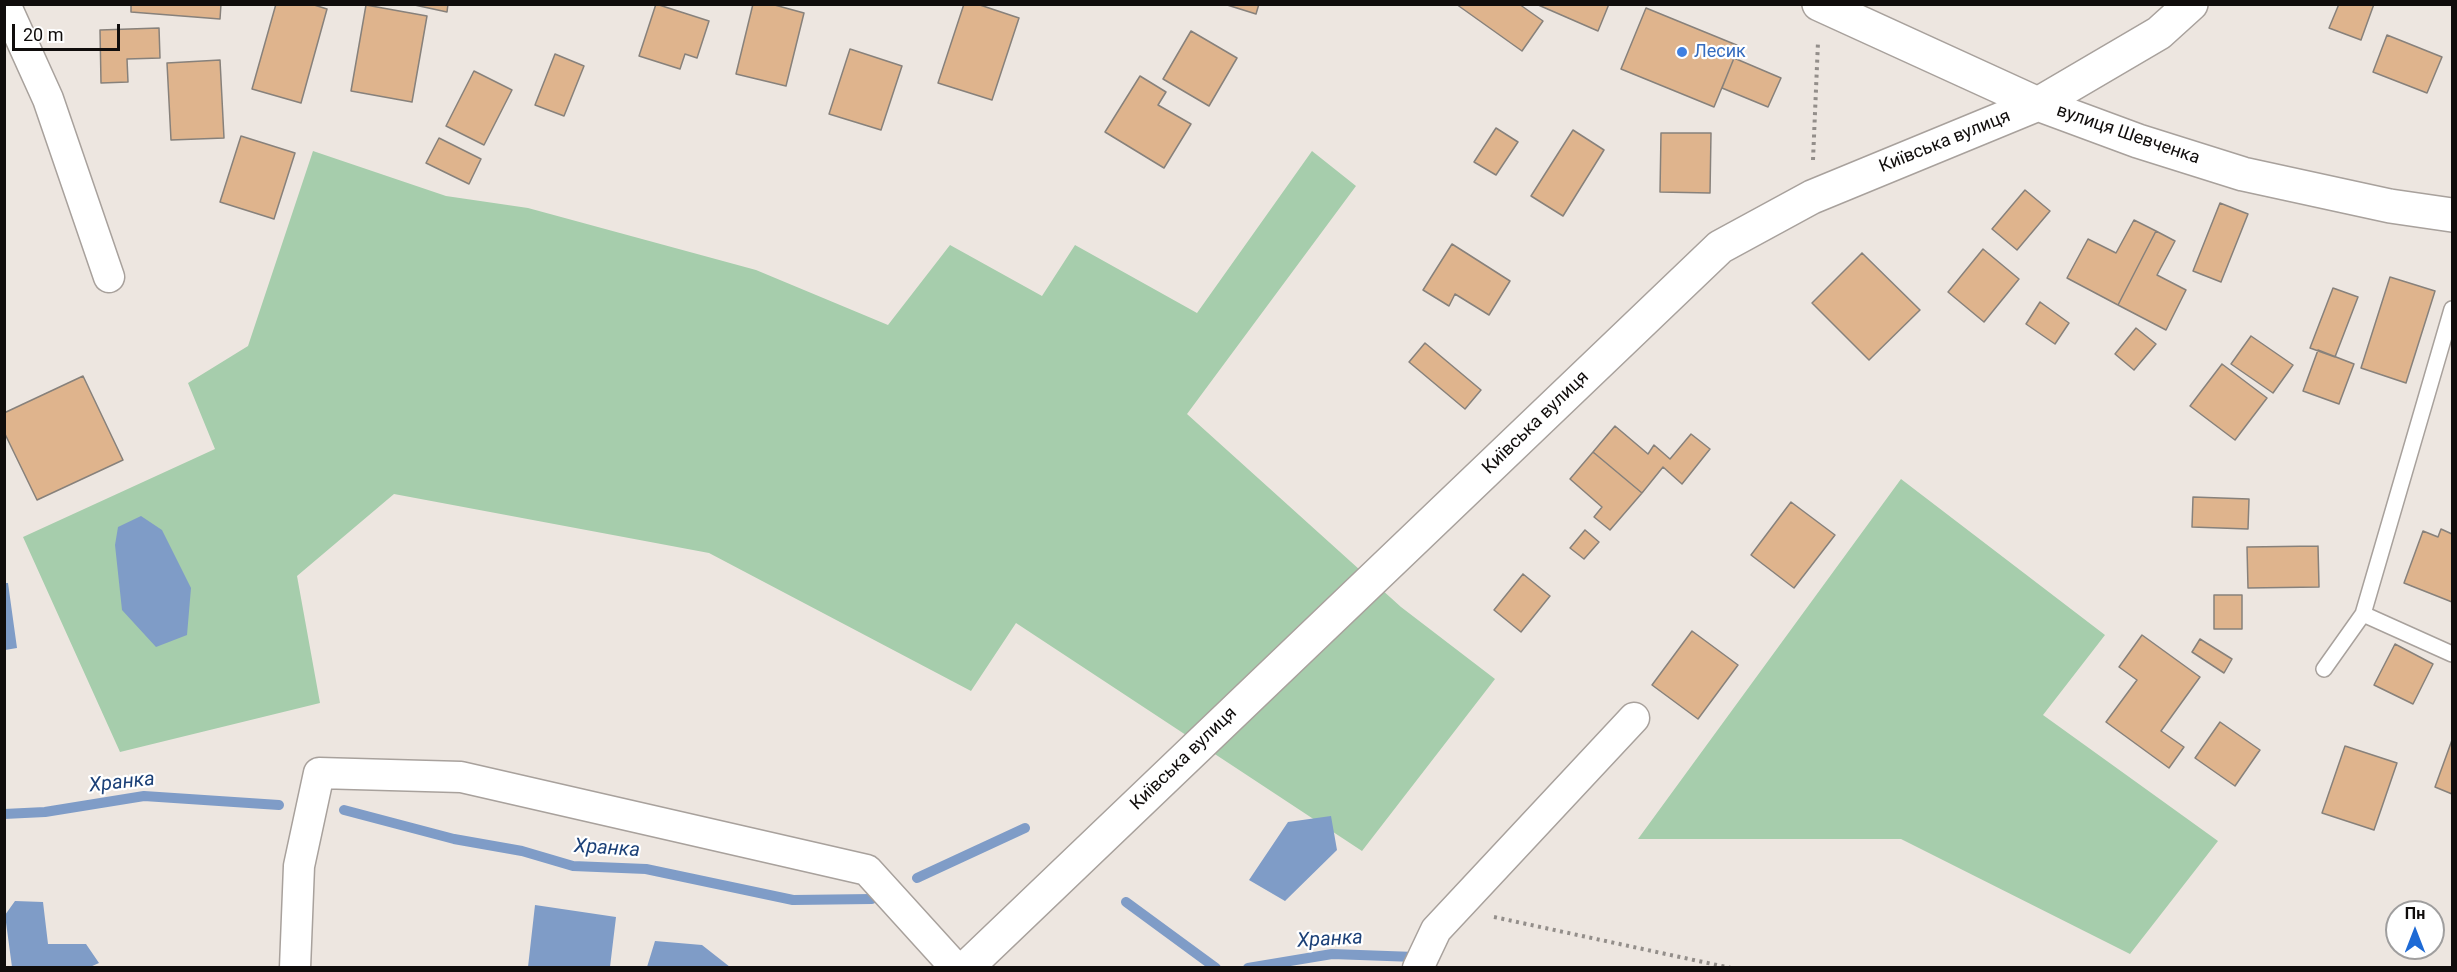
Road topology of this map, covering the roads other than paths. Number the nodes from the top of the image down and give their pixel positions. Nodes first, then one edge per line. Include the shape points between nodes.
1 (6, 4) edge
2 (1819, 4) edge
3 (2191, 4) edge
4 (2038, 104) junction
5 (2452, 215) edge
6 (109, 277) dead end
7 (2452, 309) edge
8 (2363, 614) junction
9 (2452, 654) edge
10 (2324, 669) dead end
11 (1634, 718) dead end
12 (295, 968) edge
13 (956, 968) edge
14 (966, 968) edge
15 (1418, 968) edge

1 - 6 street via 48,99
2 - 4 street, вулиця Шевченка
3 - 4 street, Київська вулиця via 2159,33
4 - 5 street, вулиця Шевченка via 2243,174 2390,206
4 - 14 street, Київська вулиця via 1812,197 1719,247
7 - 8 lane
8 - 9 lane
8 - 10 lane
11 - 15 street via 1436,930
12 - 13 street via 298,866 319,773 461,777 867,870

